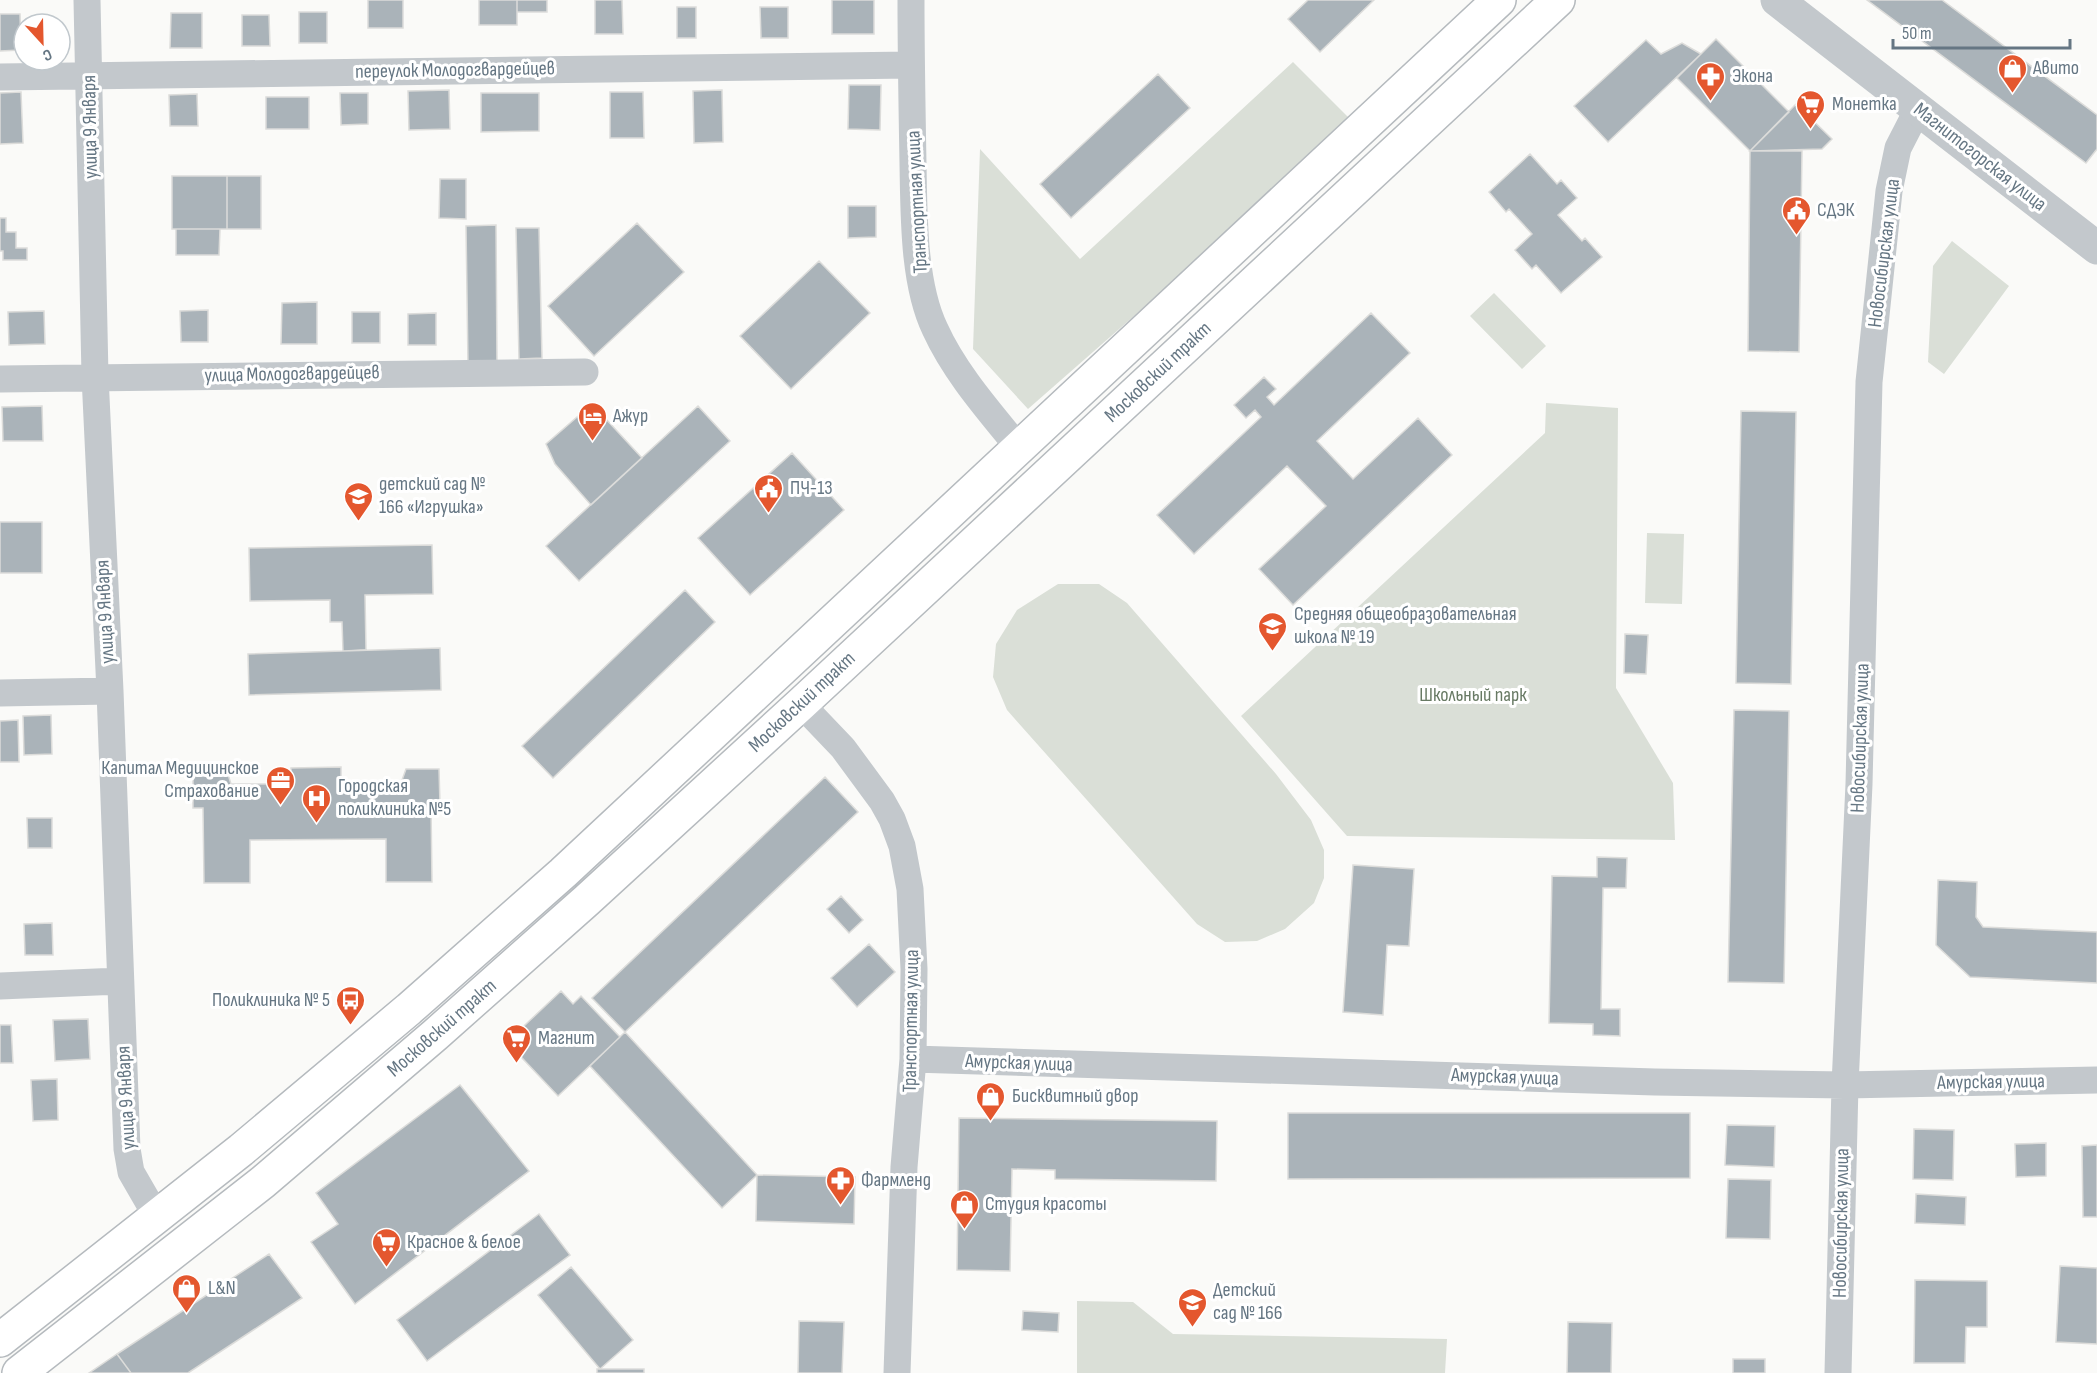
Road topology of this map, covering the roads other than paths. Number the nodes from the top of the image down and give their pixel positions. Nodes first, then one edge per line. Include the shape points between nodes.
1 (87, 0) edge
2 (911, 0) edge
3 (1498, 0) edge
4 (1558, 0) edge
5 (1777, 0) edge
6 (910, 65) junction
7 (88, 75) junction
8 (0, 77) edge
9 (1918, 109) junction
10 (2097, 248) edge
11 (585, 372) dead end
12 (95, 376) junction
13 (0, 379) edge
14 (1019, 448) junction
15 (110, 691) junction
16 (0, 693) edge
17 (801, 704) junction
18 (120, 981) junction
19 (0, 986) edge
20 (913, 1059) junction
21 (2097, 1080) edge
22 (1845, 1085) junction
23 (157, 1217) junction
24 (0, 1340) edge
25 (19, 1373) edge
26 (897, 1373) edge
27 (1838, 1373) edge

1 - 7 street, улица 9 Января
2 - 6 street, Транспортная улица
3 - 14 main road, Московский тракт
4 - 17 main road, Московский тракт
5 - 9 street, Магнитогорская улица
6 - 7 street, переулок Молодогвардейцев
6 - 14 street, Транспортная улица via 914,226 922,287 934,328 952,361
7 - 8 street, переулок Молодогвардейцев
7 - 12 street, улица 9 Января
9 - 10 street, Магнитогорская улица
9 - 22 street, Новосибирская улица via 1898,148 1888,191 1869,382 1859,784
11 - 12 street, улица Молодогвардейцев
12 - 13 street, улица Молодогвардейцев
12 - 15 street, улица 9 Января
14 - 23 main road, Московский тракт via 563,873 410,1009
15 - 16 street
15 - 18 street, улица 9 Января
17 - 20 street, Транспортная улица via 872,785 902,846 913,920
17 - 25 main road, Московский тракт via 518,962 273,1174
18 - 19 street
18 - 23 street, улица 9 Января via 129,1161 135,1180
20 - 22 street, Амурская улица
20 - 26 street, Транспортная улица via 904,1167
21 - 22 street, Амурская улица
22 - 27 street, Новосибирская улица
23 - 24 main road, Московский тракт

